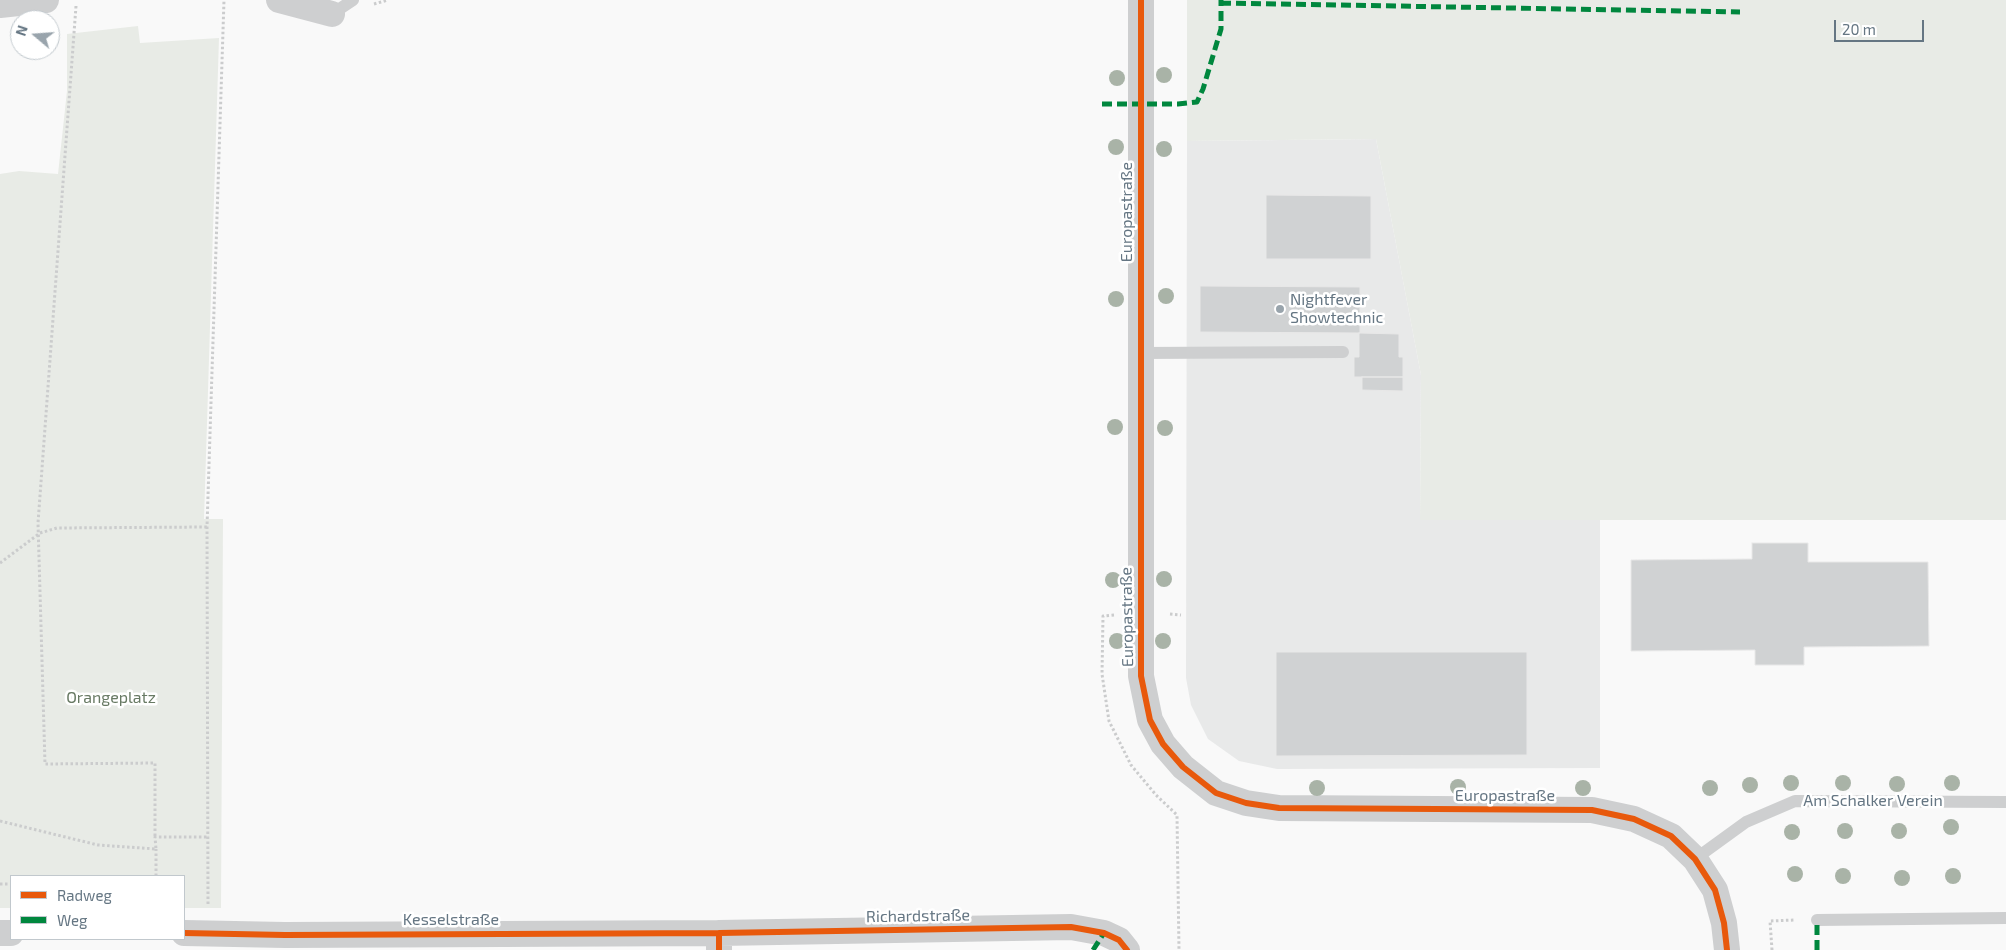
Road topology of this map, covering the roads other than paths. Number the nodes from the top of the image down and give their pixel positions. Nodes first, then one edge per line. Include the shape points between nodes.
1 (41, 0) edge
2 (46, 0) edge
3 (279, 0) edge
4 (1141, 0) edge
5 (0, 5) edge
6 (343, 7) edge
7 (1343, 352) dead end
8 (1140, 353) junction
9 (2006, 802) edge
10 (1695, 858) junction
11 (2006, 918) edge
12 (1817, 920) road end
13 (196, 932) edge
14 (285, 942) edge
15 (719, 942) edge
16 (1127, 950) edge
17 (1727, 950) edge

1 - 2 street
1 - 5 street
3 - 6 street
4 - 8 street, Europastraße
7 - 8 lane
8 - 10 street, Europastraße via 1142,676 1150,720 1163,744 1183,767 1216,793 1246,803 1279,808 1592,810 1634,819 1672,836
9 - 10 lane, Am Schalker Verein via 1795,801 1746,822
10 - 17 street, Europastraße via 1715,890
11 - 12 lane
13 - 14 street, Kesselstraße
14 - 15 street, Kesselstraße
15 - 16 street, Richardstraße via 1071,927 1104,933 1119,940

